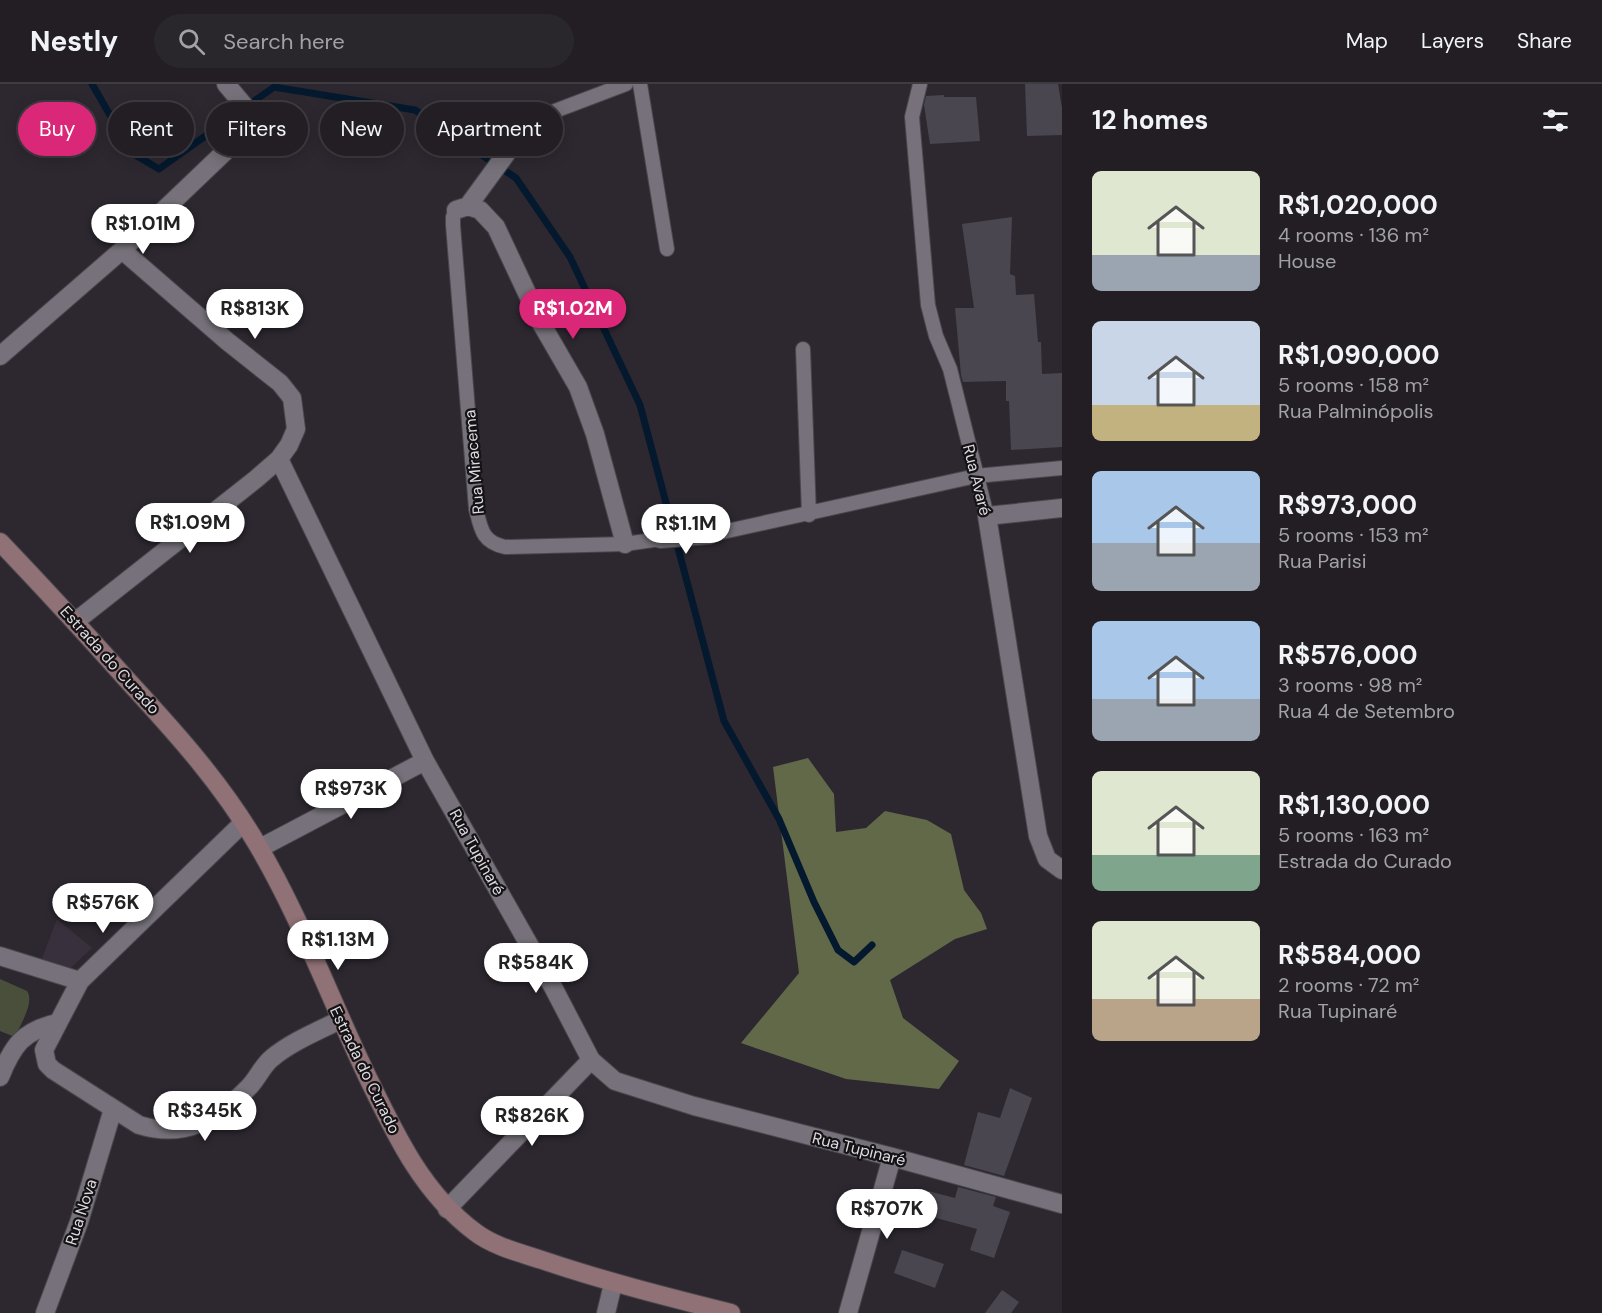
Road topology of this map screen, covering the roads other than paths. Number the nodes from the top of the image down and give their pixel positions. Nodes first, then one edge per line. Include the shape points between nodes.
1 (226, 84) edge
2 (626, 84) edge
3 (640, 84) edge
4 (920, 84) edge
5 (563, 108) edge
6 (504, 156) edge
7 (462, 208) junction
8 (667, 249) dead end
9 (122, 250) junction
10 (803, 349) dead end
11 (0, 356) edge
12 (279, 459) junction
13 (1062, 468) edge
14 (976, 476) junction
15 (1062, 508) edge
16 (809, 515) junction
17 (987, 516) junction
18 (708, 536) joint
19 (660, 539) joint
20 (0, 542) edge
21 (625, 544) junction
22 (76, 621) junction
23 (425, 760) junction
24 (243, 823) junction
25 (260, 848) junction
26 (1062, 870) edge
27 (0, 956) edge
28 (80, 981) junction
29 (340, 1020) junction
30 (57, 1023) junction
31 (591, 1060) junction
32 (0, 1077) edge
33 (114, 1109) junction
34 (892, 1157) junction
35 (1062, 1204) edge
36 (447, 1209) junction
37 (613, 1284) junction
38 (45, 1313) edge
39 (606, 1313) edge
40 (731, 1313) edge
41 (848, 1313) edge

1 - 9 street via 257,121
2 - 5 lane
3 - 8 lane
4 - 14 lane, Rua Avaré via 912,117 928,305 950,369
6 - 7 street
7 - 21 street via 480,210 496,228 541,323 578,387
7 - 21 lane, Rua Miracema via 453,217 453,225 476,509 482,534 487,540 505,546
9 - 11 street
9 - 12 street via 286,390 292,398 296,429
10 - 16 lane
12 - 22 street
12 - 23 street, Rua Tupinaré
13 - 14 lane, Rua Miracema
14 - 16 lane, Rua Miracema
14 - 17 lane, Rua Avaré
15 - 17 street
16 - 18 lane, Rua Miracema
17 - 26 street, Rua Avaré via 1038,836 1047,859
18 - 19 street, Rua Miracema
19 - 21 lane, Rua Miracema
20 - 22 main road, Estrada do Curado
22 - 24 main road, Estrada do Curado via 199,759
23 - 25 street
23 - 31 street, Rua Tupinaré
24 - 25 main road, Estrada do Curado
24 - 28 street
25 - 29 main road, Estrada do Curado
27 - 28 street
28 - 30 street
29 - 33 street via 273,1057 249,1088 194,1127 154,1130
29 - 36 main road, Estrada do Curado via 404,1151
30 - 32 street via 32,1031 16,1044
30 - 33 street via 44,1050 47,1064
31 - 34 street, Rua Tupinaré via 615,1081
31 - 36 street
33 - 38 street, Rua Nova via 79,1222
34 - 35 street, Rua Tupinaré
34 - 41 street
36 - 37 main road, Estrada do Curado via 477,1234
37 - 39 street
37 - 40 main road, Estrada do Curado

